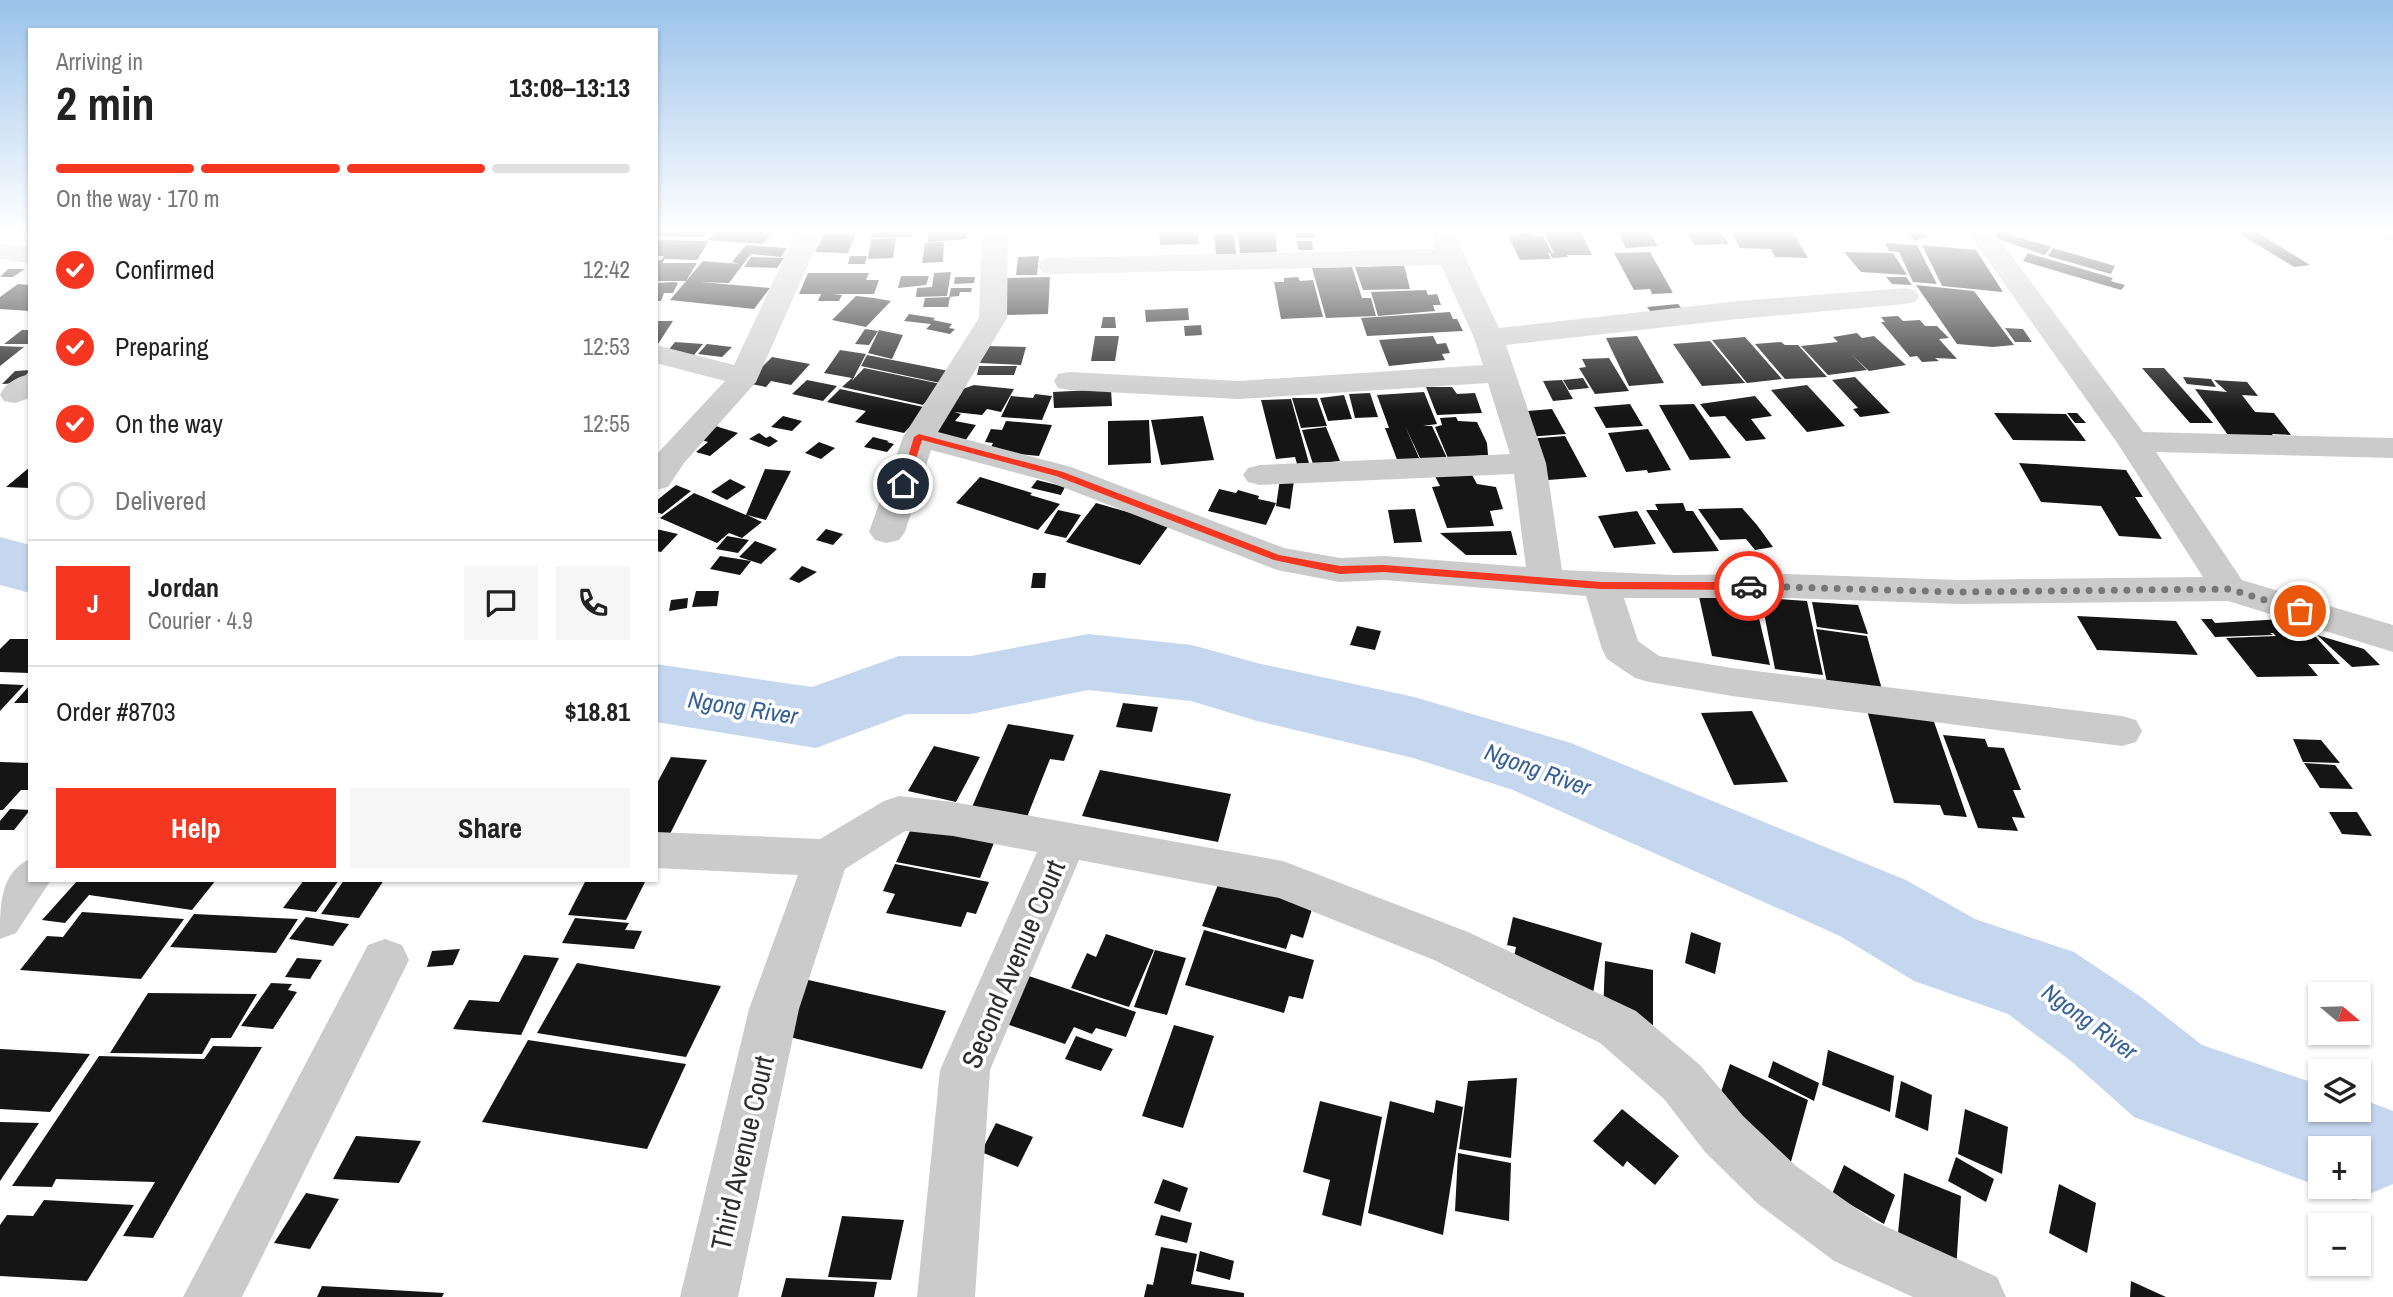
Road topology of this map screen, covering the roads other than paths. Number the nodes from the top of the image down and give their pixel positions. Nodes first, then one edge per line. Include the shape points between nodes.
1 (782, 292) edge
2 (994, 292) edge
3 (1468, 292) edge
4 (2024, 292) edge
5 (1905, 296) dead end
6 (1489, 338) junction
7 (658, 355) edge
8 (1500, 373) junction
9 (1069, 381) dead end
10 (741, 382) junction
11 (919, 437) junction
12 (2133, 442) junction
13 (2393, 448) edge
14 (1529, 463) junction
15 (1260, 475) dead end
16 (658, 477) edge
17 (887, 532) dead end
18 (1546, 581) junction
19 (1601, 585) junction
20 (2229, 589) junction
21 (2393, 639) edge
22 (2122, 731) dead end
23 (1065, 841) junction
24 (658, 850) edge
25 (826, 858) junction
26 (28, 881) edge
27 (0, 919) edge
28 (385, 960) dead end
29 (212, 1297) edge
30 (709, 1297) edge
31 (946, 1297) edge
32 (1976, 1297) edge

1 - 10 street
2 - 11 street via 993,318
3 - 6 street
4 - 12 street
5 - 6 street
6 - 8 street
7 - 10 street via 738,375
8 - 9 street via 1239,390
8 - 14 street
10 - 16 street
11 - 17 street
11 - 18 street via 1059,474 1277,558 1340,570 1384,568
12 - 13 street
12 - 20 street
14 - 15 street
14 - 18 street
18 - 19 street
19 - 20 street via 1958,592
19 - 22 street via 1621,649 1649,668
20 - 21 street
23 - 25 street via 899,813
23 - 31 street, Second Avenue Court via 965,1070
23 - 32 street via 1283,880 1451,946 1618,1027 1682,1082 1724,1134 1777,1185 1854,1241
24 - 25 street
25 - 30 street, Third Avenue Court via 774,1009
26 - 27 street
28 - 29 street

